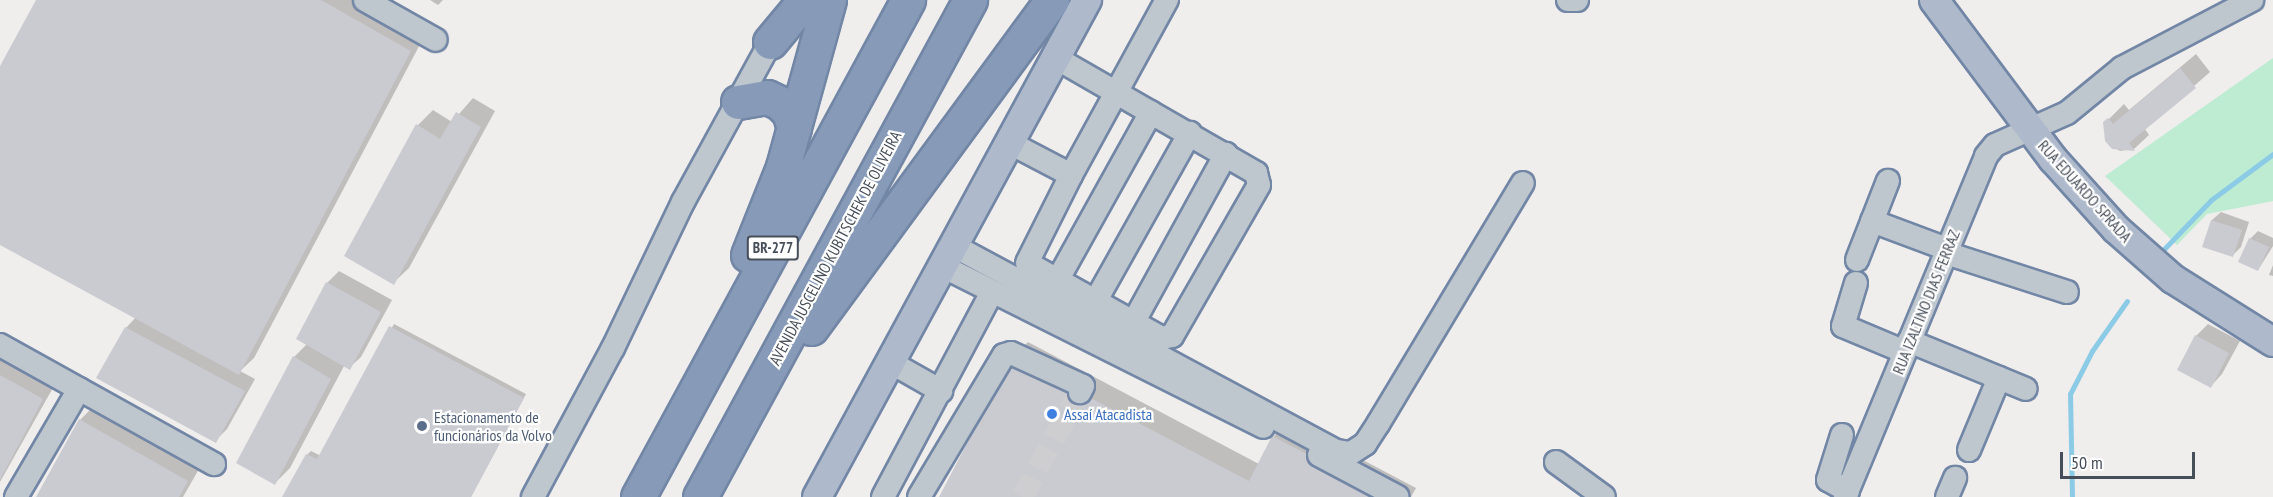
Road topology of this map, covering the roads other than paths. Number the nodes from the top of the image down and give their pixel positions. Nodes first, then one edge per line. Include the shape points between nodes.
1 (365, 0) edge
2 (793, 0) edge
3 (804, 0) edge
4 (829, 0) edge
5 (908, 0) edge
6 (970, 0) edge
7 (1052, 0) edge
8 (1087, 0) edge
9 (1167, 0) edge
10 (1568, 0) edge
11 (1577, 0) edge
12 (1934, 0) edge
13 (2252, 0) edge
14 (436, 40) dead end
15 (770, 42) junction
16 (1056, 58) junction
17 (1116, 92) junction
18 (738, 102) junction
19 (1152, 111) junction
20 (794, 128) junction
21 (2029, 128) junction
22 (1190, 133) junction
23 (1010, 143) junction
24 (1226, 154) junction
25 (1071, 175) junction
26 (1888, 181) dead end
27 (1522, 183) dead end
28 (1872, 221) junction
29 (1947, 251) junction
30 (948, 256) junction
31 (1857, 260) dead end
32 (1057, 282) junction
33 (1856, 283) dead end
34 (992, 292) junction
35 (2067, 292) dead end
36 (1095, 302) junction
37 (1133, 322) junction
38 (2273, 342) edge
39 (0, 345) edge
40 (1907, 346) junction
41 (890, 363) junction
42 (1999, 378) junction
43 (79, 389) junction
44 (1082, 389) dead end
45 (2026, 389) dead end
46 (941, 391) junction
47 (737, 429) junction
48 (1842, 435) dead end
49 (1969, 450) dead end
50 (1556, 462) dead end
51 (214, 464) dead end
52 (887, 489) edge
53 (1846, 494) edge
54 (920, 496) edge
55 (16, 497) edge
56 (533, 497) edge
57 (629, 497) edge
58 (638, 497) edge
59 (700, 497) edge
60 (817, 497) edge
61 (1398, 497) edge
62 (1604, 497) edge

1 - 14 street
2 - 15 street
3 - 15 highway
4 - 20 highway
5 - 58 highway, BR-277
6 - 47 highway, AVENIDA JUSCELINO KUBITSCHEK DE OLIVEIRA
7 - 47 highway
8 - 16 main road
9 - 17 street
10 - 11 street
12 - 21 main road, RUA EDUARDO SPRADA
13 - 21 street, RUA IZALTINO DIAS FERRAZ via 2122,68 2067,113
15 - 18 street
16 - 17 street
16 - 23 main road
17 - 19 street
17 - 25 street
18 - 20 highway via 766,97 780,103 789,112
18 - 56 street
19 - 22 street
19 - 32 street
20 - 57 highway via 738,279
21 - 29 street, RUA IZALTINO DIAS FERRAZ via 1995,145 1986,156
21 - 38 main road, RUA EDUARDO SPRADA via 2088,199 2145,255 2203,300
22 - 24 street
22 - 36 street
23 - 25 street
23 - 30 main road
24 - 37 street
24 - 37 street via 1256,172 1259,185 1172,336 1162,338
25 - 32 street via 1027,258 1029,267
26 - 28 street
27 - 30 street via 1378,424 1365,444 1351,453 1336,451
28 - 29 street
28 - 31 street
29 - 35 street
29 - 40 street, RUA IZALTINO DIAS FERRAZ
30 - 34 street
30 - 41 main road
32 - 36 street
33 - 40 street via 1843,326
34 - 46 street
34 - 61 street
36 - 37 street
39 - 43 street
40 - 42 street
40 - 53 street, RUA IZALTINO DIAS FERRAZ
41 - 46 street
41 - 60 main road
42 - 45 street
42 - 49 street
43 - 51 street
43 - 55 street
44 - 54 street via 1011,353 1004,355
46 - 52 street
47 - 59 highway, AVENIDA JUSCELINO KUBITSCHEK DE OLIVEIRA
48 - 53 street via 1828,480
50 - 62 street
52 - 54 street

